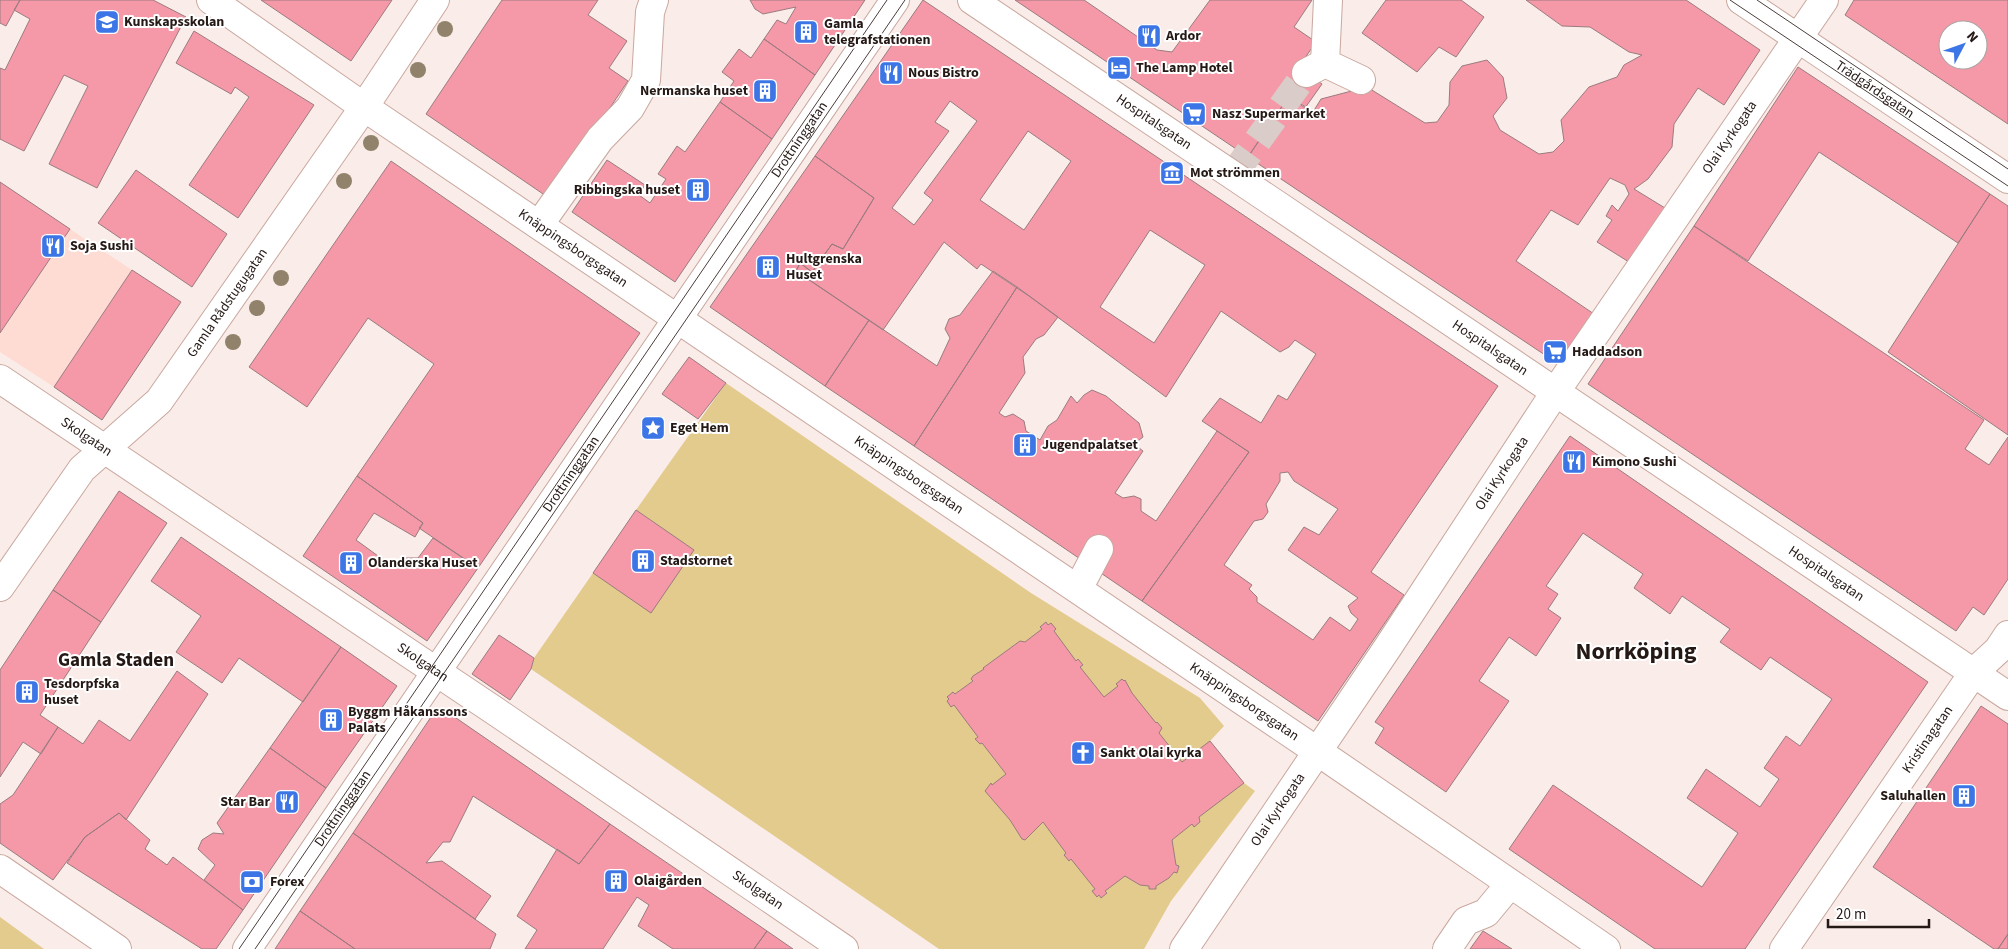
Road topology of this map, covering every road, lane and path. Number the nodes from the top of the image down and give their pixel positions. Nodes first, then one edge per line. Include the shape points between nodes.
1 (211, 0) edge
2 (435, 0) edge
3 (654, 0) edge
4 (896, 0) edge
5 (972, 0) edge
6 (1328, 0) edge
7 (1741, 0) edge
8 (1824, 0) edge
9 (1797, 37) junction
10 (1361, 80) dead end
11 (364, 107) junction
12 (2008, 179) edge
13 (539, 224) junction
14 (678, 319) junction
15 (0, 379) edge
16 (1556, 392) junction
17 (106, 448) junction
18 (1099, 549) dead end
19 (0, 587) edge
20 (1078, 589) junction
21 (2008, 636) edge
22 (436, 671) junction
23 (1974, 672) junction
24 (2008, 696) edge
25 (1317, 751) junction
26 (0, 869) edge
27 (1510, 884) junction
28 (117, 949) edge
29 (247, 949) edge
30 (844, 949) edge
31 (1184, 949) edge
32 (1447, 949) edge
33 (1606, 949) edge
34 (1784, 949) edge

1 - 11 street, Knäppingsborgsgatan
2 - 11 street, Gamla Rådstugugatan
3 - 13 street via 650,12 646,80 630,108 600,139
4 - 14 street, Drottninggatan
5 - 16 street, Hospitalsgatan
6 - 10 street via 1315,68
7 - 9 street, Trädgårdsgatan
8 - 9 street, Olai Kyrkogata
9 - 12 street, Trädgårdsgatan
9 - 16 street, Olai Kyrkogata
11 - 13 street, Knäppingsborgsgatan
11 - 17 street, Gamla Rådstugugatan via 159,402
13 - 14 street, Knäppingsborgsgatan
14 - 20 street, Knäppingsborgsgatan
14 - 22 street, Drottninggatan
15 - 17 street, Skolgatan
16 - 23 street, Hospitalsgatan
16 - 25 street, Olai Kyrkogata
17 - 19 street, Gamla Rådstugugatan via 82,469
17 - 22 street, Skolgatan
18 - 20 street
20 - 25 street, Knäppingsborgsgatan
21 - 23 street, Kristinagatan
22 - 29 street, Drottninggatan
22 - 30 street, Skolgatan
23 - 24 street, Hospitalsgatan
23 - 34 street, Kristinagatan
25 - 27 street, Knäppingsborgsgatan
25 - 31 street, Olai Kyrkogata
26 - 28 street
27 - 32 street via 1486,914 1466,921
27 - 33 street, Knäppingsborgsgatan

